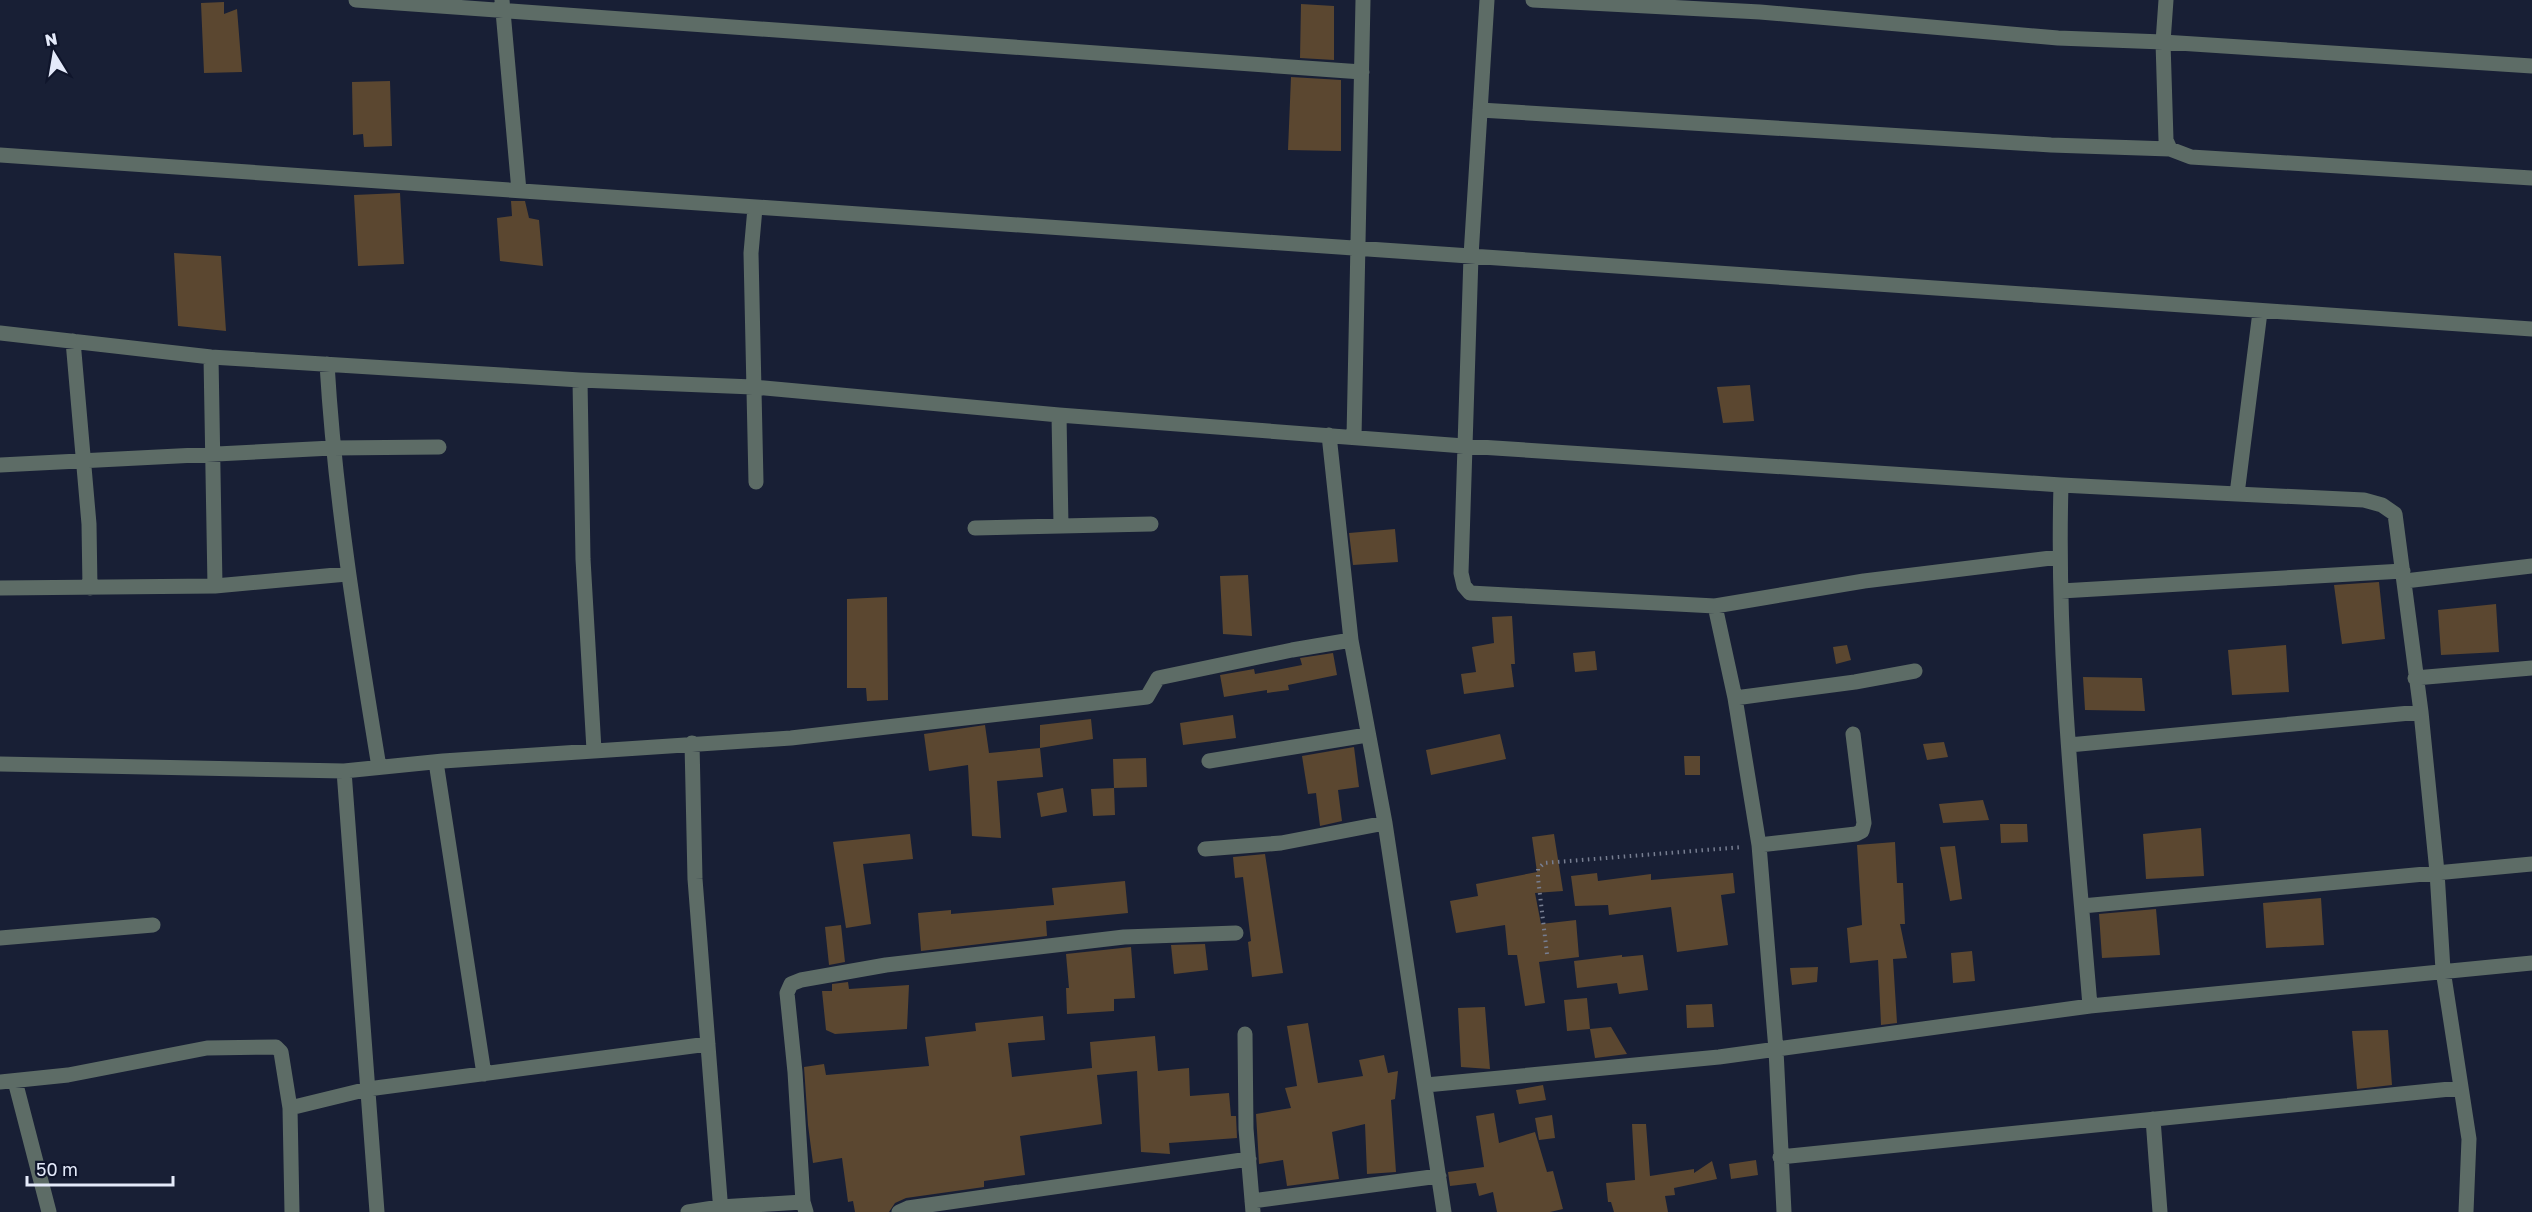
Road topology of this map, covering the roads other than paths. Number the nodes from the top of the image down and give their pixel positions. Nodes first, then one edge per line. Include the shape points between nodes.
1 (356, 0) edge
2 (1363, 0) edge
3 (1487, 0) edge
4 (1533, 0) edge
5 (2166, 0) edge
6 (502, 5) edge
7 (2163, 42) junction
8 (2532, 66) edge
9 (1362, 72) junction
10 (1480, 110) junction
11 (2170, 150) junction
12 (0, 155) edge
13 (2532, 178) edge
14 (519, 191) junction
15 (755, 208) junction
16 (1359, 250) junction
17 (1471, 256) junction
18 (2260, 312) junction
19 (2532, 329) edge
20 (0, 333) edge
21 (73, 341) junction
22 (211, 357) junction
23 (327, 364) junction
24 (580, 380) junction
25 (753, 387) junction
26 (1059, 415) junction
27 (1329, 435) junction
28 (1354, 437) junction
29 (1464, 446) junction
30 (439, 447) dead end
31 (332, 448) junction
32 (212, 454) junction
33 (82, 462) junction
34 (0, 465) edge
35 (756, 482) dead end
36 (2061, 485) junction
37 (2237, 494) junction
38 (1151, 524) dead end
39 (1060, 526) junction
40 (975, 528) dead end
41 (2059, 557) junction
42 (2532, 566) edge
43 (347, 574) junction
44 (2404, 576) junction
45 (215, 586) junction
46 (0, 588) edge
47 (90, 588) junction
48 (2061, 591) junction
49 (1715, 606) junction
50 (1351, 640) junction
51 (2532, 668) edge
52 (1914, 671) dead end
53 (2415, 678) junction
54 (1736, 698) junction
55 (2421, 712) junction
56 (1853, 734) dead end
57 (1367, 735) junction
58 (692, 743) junction
59 (2069, 745) junction
60 (594, 750) junction
61 (1209, 761) dead end
62 (436, 762) junction
63 (0, 764) edge
64 (379, 767) junction
65 (344, 771) junction
66 (1385, 823) junction
67 (1759, 846) junction
68 (1205, 849) dead end
69 (2532, 864) edge
70 (2437, 872) junction
71 (2082, 906) junction
72 (153, 925) dead end
73 (1236, 933) dead end
74 (0, 938) edge
75 (2532, 963) edge
76 (2443, 970) junction
77 (2090, 1006) junction
78 (1245, 1034) dead end
79 (708, 1044) junction
80 (1776, 1050) junction
81 (484, 1074) junction
82 (7, 1082) edge
83 (1426, 1085) junction
84 (2460, 1088) junction
85 (368, 1089) junction
86 (290, 1108) junction
87 (2153, 1119) junction
88 (1780, 1157) junction
89 (1249, 1159) junction
90 (1439, 1176) junction
91 (1252, 1206) edge
92 (804, 1207) edge
93 (721, 1210) edge
94 (49, 1212) edge
95 (292, 1212) edge
96 (377, 1212) edge
97 (688, 1212) edge
98 (899, 1212) edge
99 (1444, 1212) edge
100 (1784, 1212) edge
101 (2160, 1212) edge
102 (2466, 1212) edge

1 - 6 street
2 - 9 street
3 - 10 street
4 - 7 street via 1760,12 2058,38
5 - 7 street
6 - 9 street via 722,28
6 - 14 street
7 - 8 street
7 - 11 street via 2166,140
9 - 16 street
10 - 11 street
10 - 17 street
11 - 13 street via 2191,157
12 - 14 street
14 - 15 street
15 - 16 street
15 - 25 street via 751,253
16 - 17 street
16 - 28 street
17 - 18 street
17 - 29 street
18 - 19 street
18 - 37 street
20 - 21 street
21 - 22 street
21 - 33 street
22 - 23 street
22 - 32 street
23 - 24 street
23 - 31 street
24 - 25 street
24 - 60 street via 583,559
25 - 26 street
25 - 35 street
26 - 27 street
26 - 39 street
27 - 28 street
27 - 50 street
28 - 29 street
29 - 36 street
29 - 49 street via 1461,573 1470,593
30 - 31 street
31 - 32 street
31 - 43 street
32 - 33 street
32 - 45 street
33 - 34 street
33 - 47 street via 89,524
36 - 37 street
36 - 41 street
37 - 44 street via 2364,500 2382,506 2395,513
38 - 39 street
39 - 40 street
41 - 48 street
41 - 49 street via 1864,581
42 - 44 street
43 - 45 street
43 - 64 street
44 - 48 street
44 - 53 street
45 - 47 street
46 - 47 street
48 - 59 street
49 - 54 street
50 - 57 street
50 - 58 street via 1158,678 1147,697 791,738
51 - 53 street
52 - 54 street
53 - 55 street
54 - 67 street
55 - 59 street
55 - 70 street
56 - 67 street via 1862,831
57 - 61 street
57 - 66 street
58 - 60 street
58 - 79 street via 695,879
59 - 71 street
60 - 62 street
62 - 64 street
62 - 81 street
63 - 65 street
64 - 65 street
65 - 85 street
66 - 68 street via 1281,843
66 - 83 street
67 - 80 street
69 - 70 street
70 - 71 street
70 - 76 street
71 - 77 street
72 - 74 street
73 - 92 street via 1124,937 886,965 791,984 787,993
75 - 76 street
76 - 77 street
76 - 84 street
77 - 80 street
78 - 89 street
79 - 81 street
79 - 93 street
80 - 83 street
80 - 88 street
81 - 85 street
82 - 86 street via 68,1075 207,1048 276,1047 281,1052
82 - 94 street
83 - 90 street
84 - 87 street
84 - 102 street via 2469,1139
85 - 86 street
85 - 96 street
86 - 95 street
87 - 88 street
87 - 101 street
88 - 100 street
89 - 91 street
89 - 98 street
90 - 91 street
90 - 99 street
92 - 93 street
93 - 97 street

